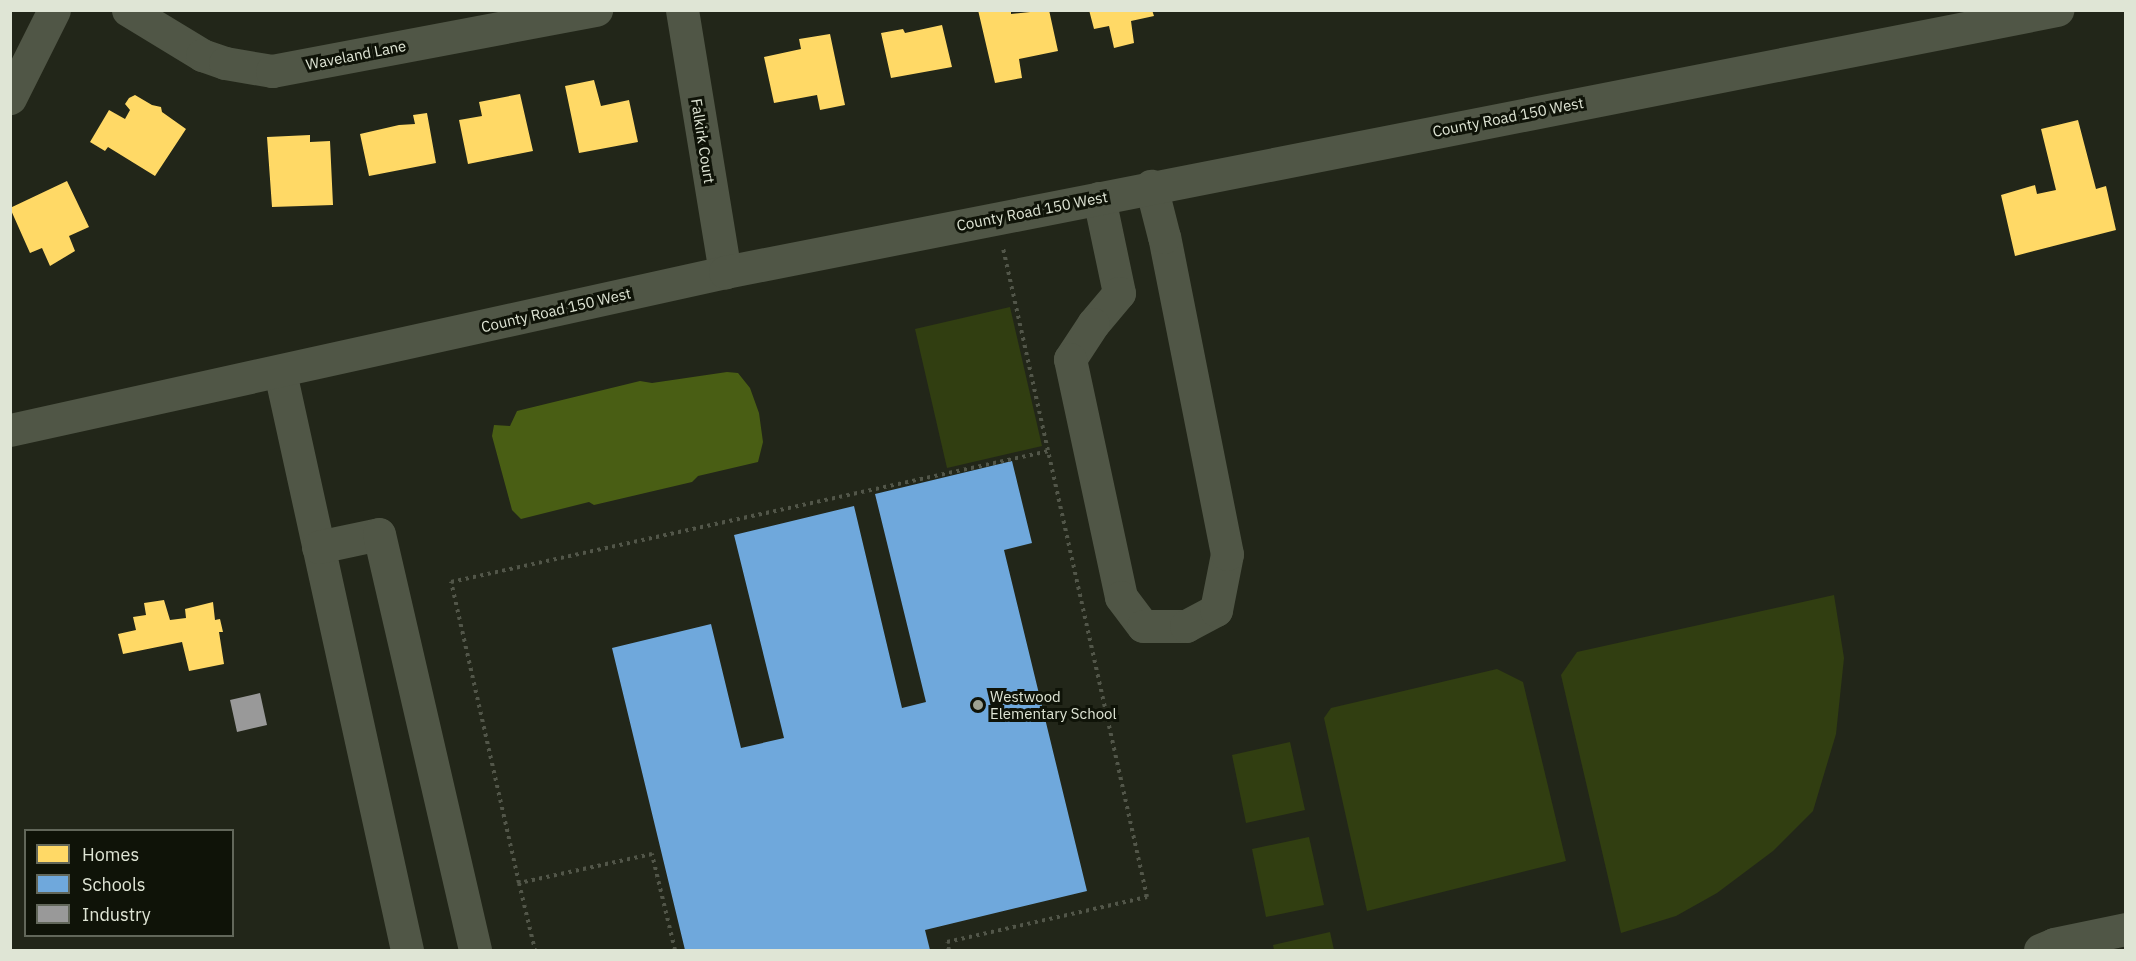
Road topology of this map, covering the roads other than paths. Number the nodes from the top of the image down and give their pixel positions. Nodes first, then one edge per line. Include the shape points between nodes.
1 (54, 10) edge
2 (128, 10) edge
3 (596, 10) edge
4 (682, 10) edge
5 (2057, 10) edge
6 (10, 98) edge
7 (1151, 186) junction
8 (1100, 198) junction
9 (725, 272) junction
10 (280, 372) junction
11 (10, 430) edge
12 (318, 547) junction
13 (2126, 929) edge
14 (407, 951) edge
15 (476, 951) edge
16 (2040, 951) edge

1 - 6 street
2 - 3 street, Waveland Lane via 202,55 272,71
4 - 9 street, Falkirk Court
5 - 7 street, County Road 150 West
7 - 8 street, County Road 150 West
7 - 8 street via 1227,554 1216,610 1186,626 1143,626 1121,597 1070,359 1119,293
8 - 9 street, County Road 150 West
9 - 10 street, County Road 150 West
10 - 11 street, County Road 150 West
10 - 12 street
12 - 14 street
12 - 15 street via 379,534
13 - 16 street via 2054,944

